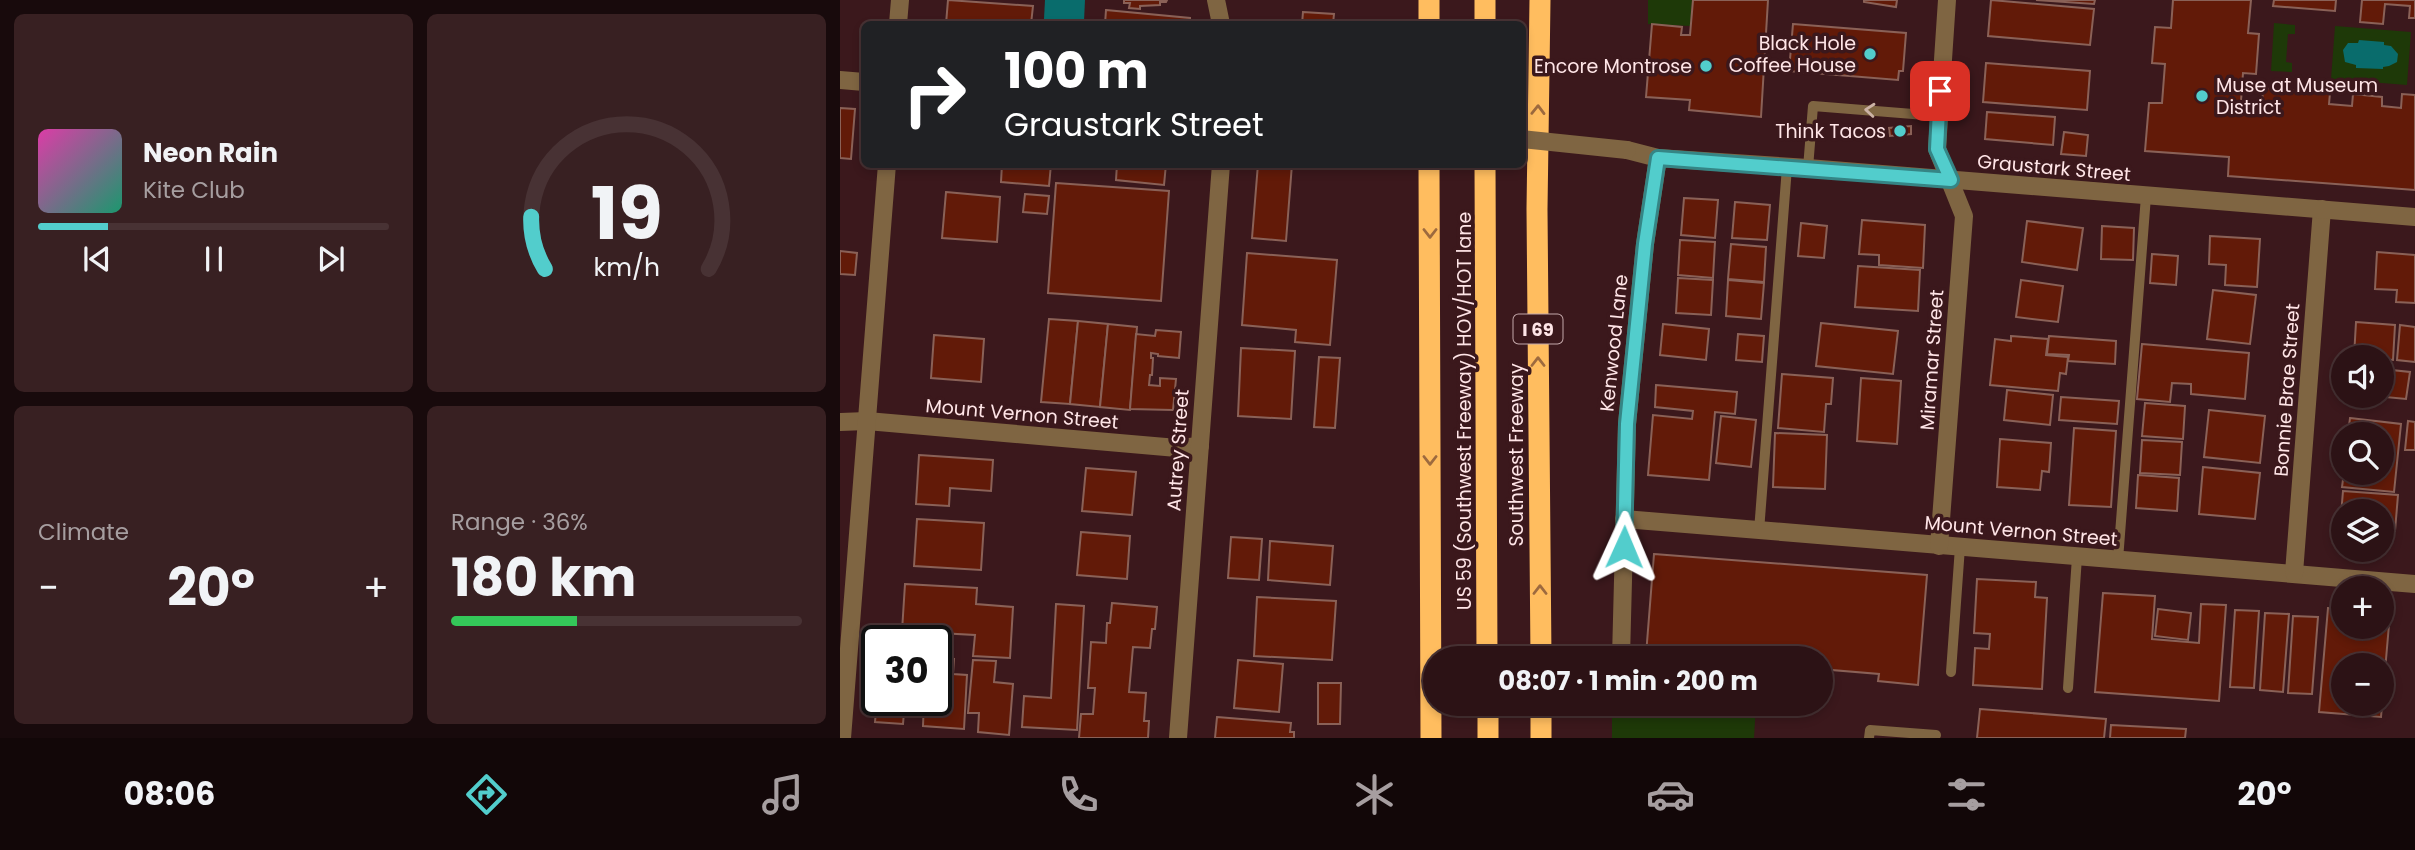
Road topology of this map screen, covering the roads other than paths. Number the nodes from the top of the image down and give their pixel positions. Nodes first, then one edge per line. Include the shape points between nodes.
1 (900, 0) edge
2 (1216, 0) edge
3 (1429, 0) edge
4 (1485, 0) edge
5 (1540, 0) edge
6 (1947, 0) edge
7 (898, 21) edge
8 (1221, 21) edge
9 (1429, 21) edge
10 (1485, 21) edge
11 (840, 80) edge
12 (861, 82) edge
13 (1938, 116) junction
14 (1526, 139) edge
15 (1658, 158) junction
16 (1787, 167) junction
17 (887, 168) edge
18 (1221, 168) edge
19 (1429, 168) edge
20 (1485, 168) edge
21 (1808, 168) junction
22 (1951, 180) junction
23 (2146, 197) junction
24 (2322, 209) junction
25 (2415, 217) edge
26 (867, 421) junction
27 (840, 422) edge
28 (1200, 446) junction
29 (1625, 519) junction
30 (1759, 531) junction
31 (1939, 546) junction
32 (1960, 548) junction
33 (2077, 557) junction
34 (2118, 560) junction
35 (2294, 573) junction
36 (847, 580) edge
37 (2415, 584) edge
38 (1488, 646) edge
39 (1541, 646) edge
40 (1621, 646) edge
41 (1951, 672) dead end
42 (2068, 688) dead end
43 (1488, 716) edge
44 (1541, 716) edge
45 (1936, 735) dead end
46 (842, 738) edge
47 (1178, 738) edge
48 (1431, 738) edge
49 (1488, 738) edge
50 (1542, 738) edge
51 (1869, 738) edge

1 - 7 street
2 - 8 street
3 - 9 highway
4 - 10 highway
39 -> 5 highway, Southwest Freeway / I 69
6 - 13 street, Miramar Street
11 - 12 street
13 -> 21 lane via 1813,106
13 - 22 street, Miramar Street via 1937,149
14 - 15 street, Graustark Street, bridge via 1627,150
15 - 16 street, Graustark Street
15 - 29 street, Kenwood Lane via 1627,424
16 - 21 street, Graustark Street
16 - 30 lane
17 - 26 street
18 - 28 street, Autrey Street
19 -> 48 highway
20 - 38 highway, US 59 (Southwest Freeway) HOV/HOT lane
21 - 22 street, Graustark Street
22 - 23 street, Graustark Street
22 - 31 street, Miramar Street via 1964,216
23 - 24 street, Graustark Street
23 - 34 lane
24 - 25 street, Graustark Street
24 - 35 street, Bonnie Brae Street
26 - 27 street, Mount Vernon Street
26 - 28 street, Mount Vernon Street via 1177,448
26 - 36 street
28 - 47 street, Autrey Street
29 - 30 street, Mount Vernon Street
29 - 40 street, Kenwood Lane
30 - 31 street, Mount Vernon Street
31 - 32 street, Mount Vernon Street
32 - 33 street, Mount Vernon Street
32 - 41 lane
33 - 34 street, Mount Vernon Street
33 - 42 lane
34 - 35 street, Mount Vernon Street
35 - 37 street, Mount Vernon Street
36 - 46 street
43 - 49 highway
44 - 50 highway
45 - 51 lane via 1870,730

